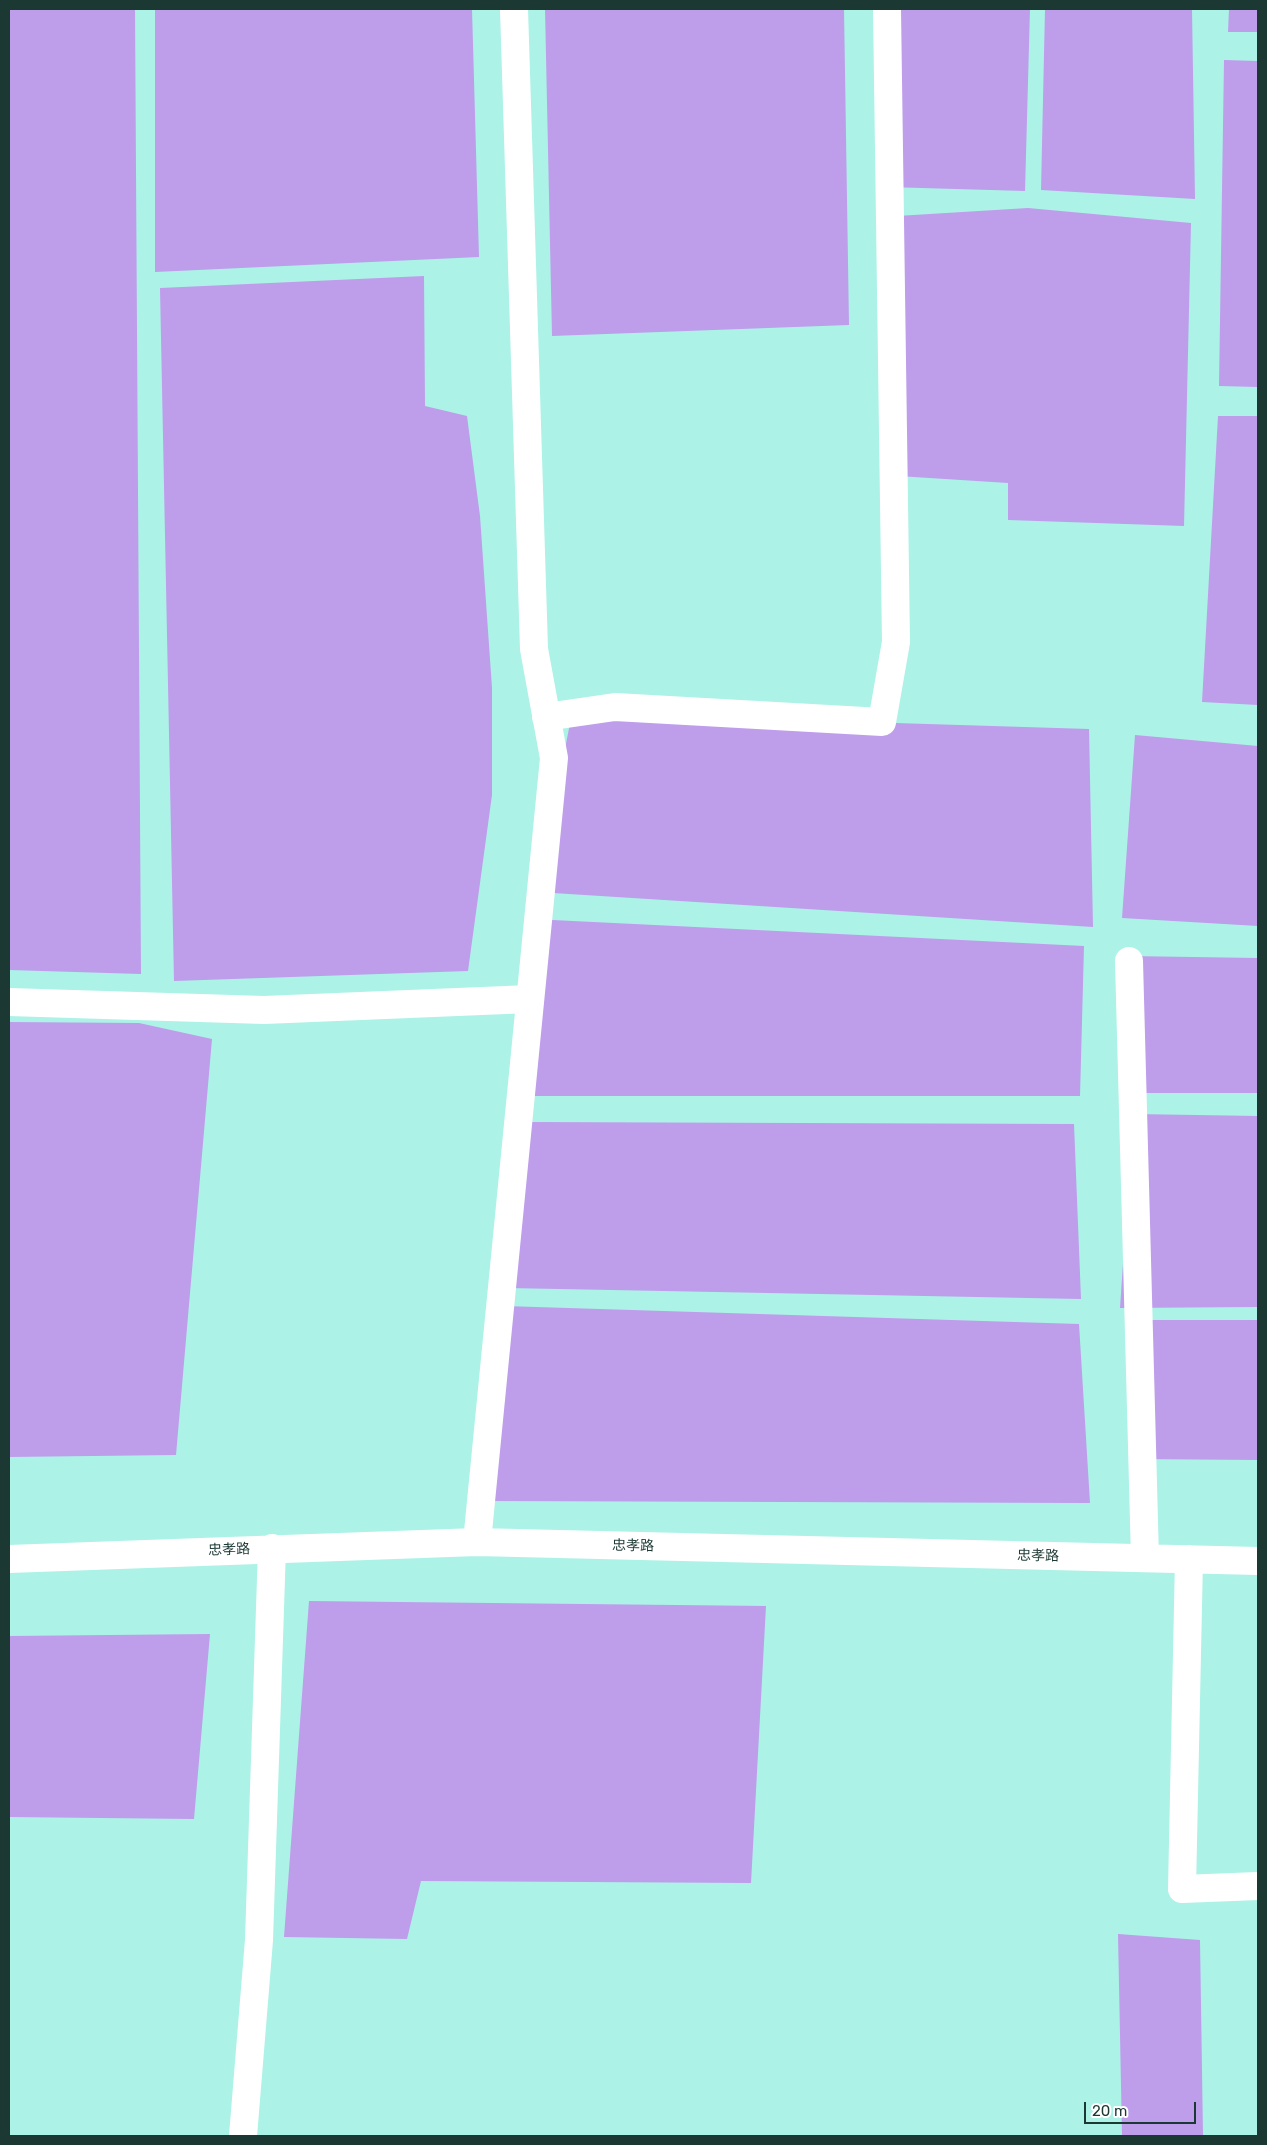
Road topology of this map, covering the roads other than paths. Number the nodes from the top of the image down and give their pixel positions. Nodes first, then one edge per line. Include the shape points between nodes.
1 (514, 9) edge
2 (887, 9) edge
3 (546, 717) junction
4 (1129, 960) dead end
5 (530, 999) junction
6 (9, 1002) edge
7 (477, 1542) junction
8 (272, 1548) junction
9 (1145, 1558) junction
10 (9, 1559) edge
11 (1189, 1559) junction
12 (1258, 1561) edge
13 (1258, 1886) edge
14 (243, 2136) edge

1 - 3 street via 534,649
2 - 3 street via 896,642 882,722 615,708
3 - 5 street via 554,758
4 - 9 street
5 - 6 street via 264,1010
5 - 7 street
7 - 8 street, 忠孝路
7 - 9 street, 忠孝路
8 - 10 street, 忠孝路
8 - 14 street via 259,1940
9 - 11 street, 忠孝路
11 - 12 street, 忠孝路
11 - 13 street via 1182,1889

